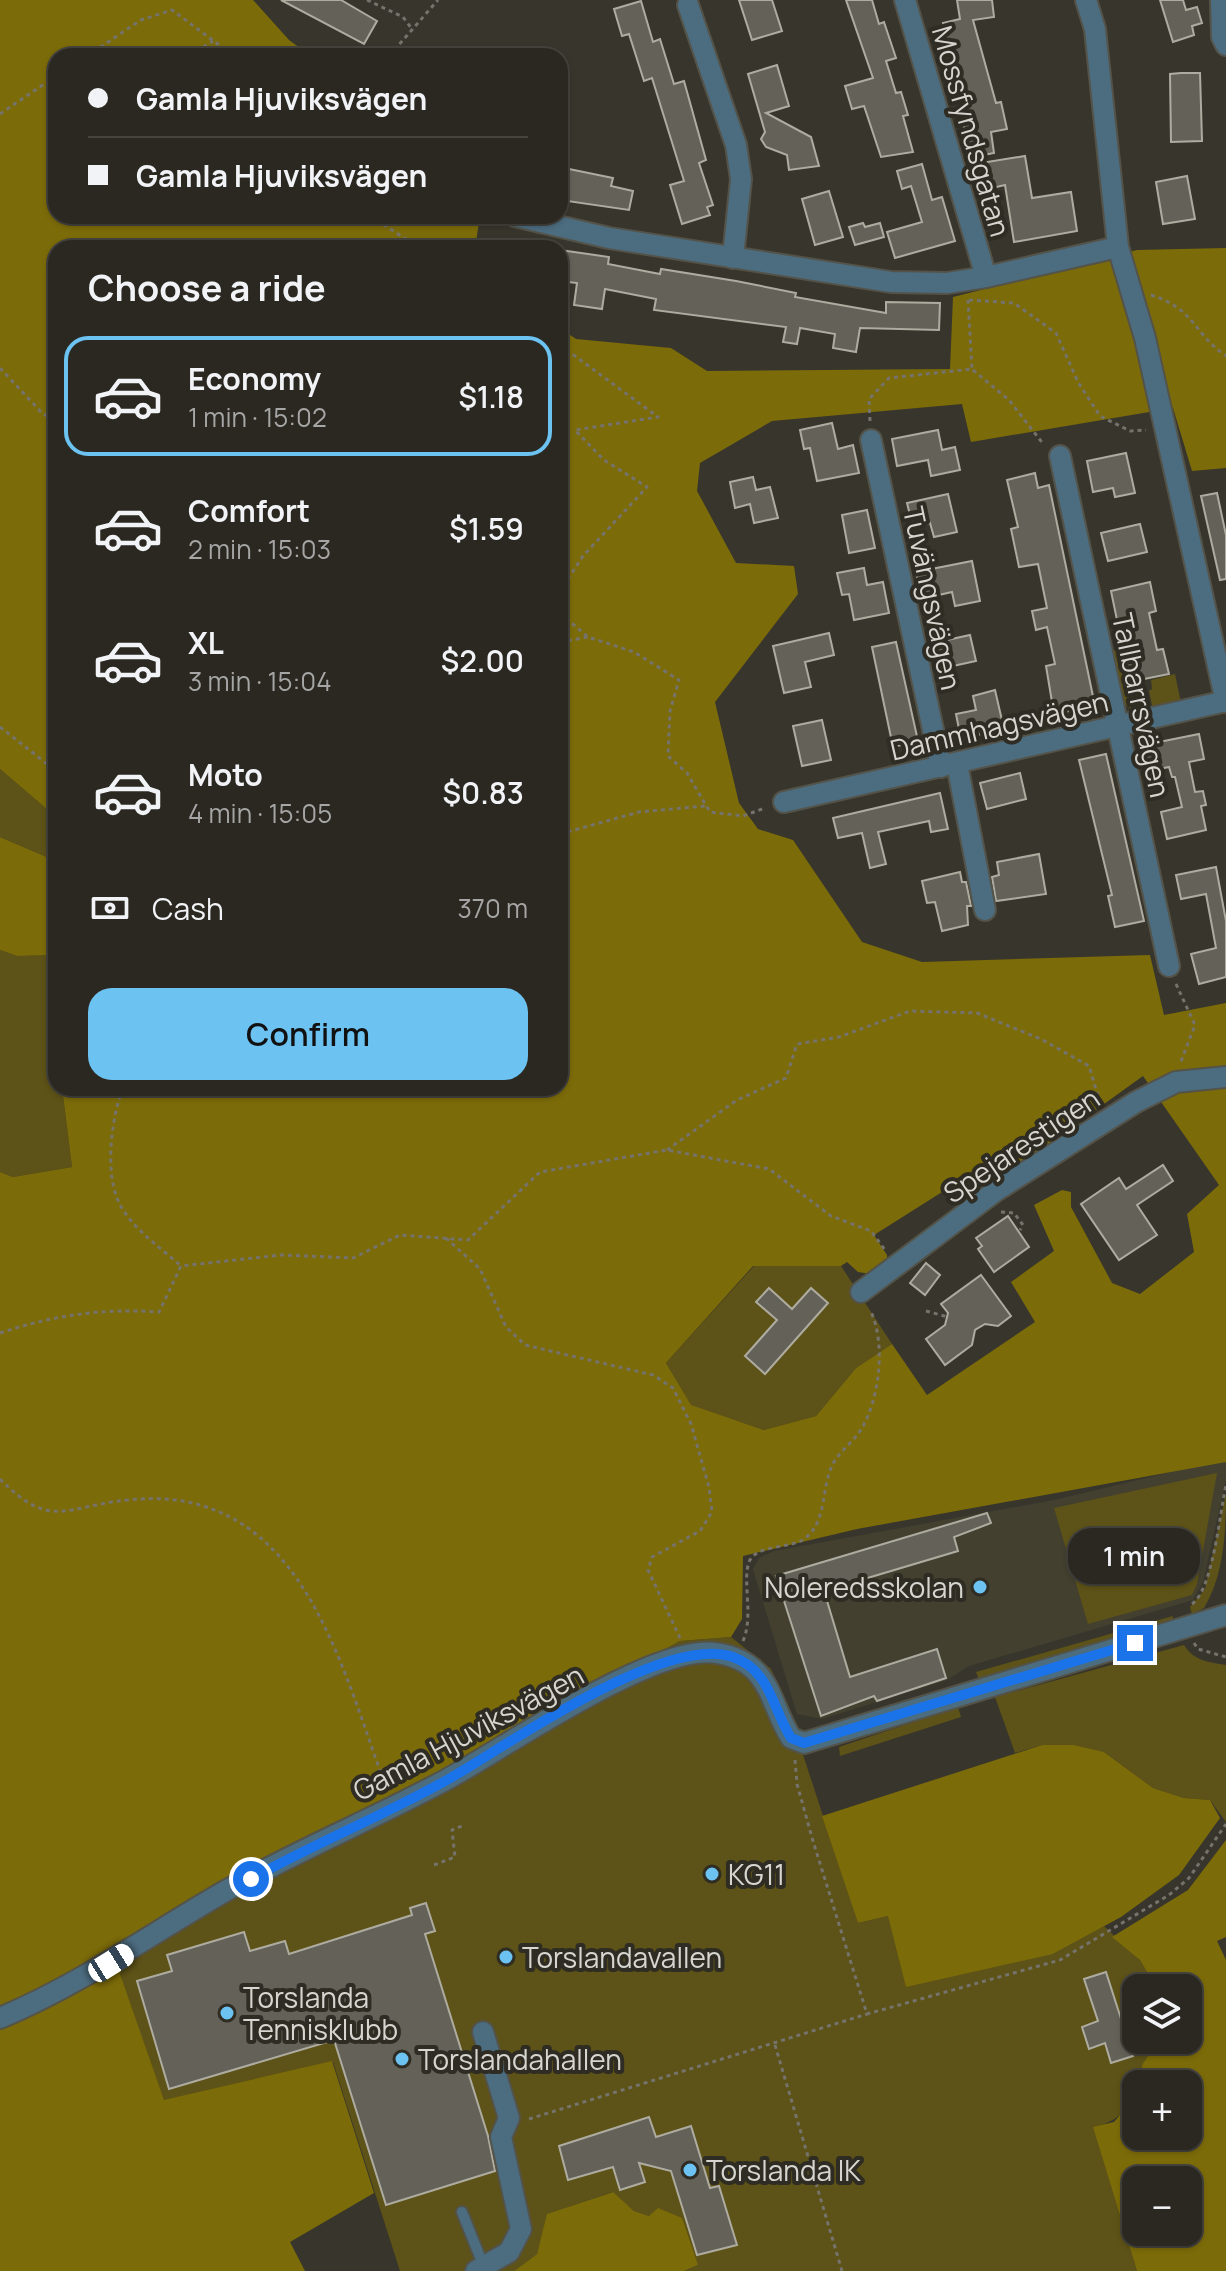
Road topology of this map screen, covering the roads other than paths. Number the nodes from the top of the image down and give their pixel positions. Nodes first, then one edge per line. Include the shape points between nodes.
1 (905, 0) edge
2 (1086, 0) edge
3 (1221, 0) edge
4 (688, 5) dead end
5 (1226, 45) edge
6 (546, 224) edge
7 (1118, 247) junction
8 (733, 258) junction
9 (986, 277) junction
10 (871, 440) road end
11 (1060, 456) road end
12 (1226, 702) edge
13 (1119, 726) junction
14 (949, 765) junction
15 (784, 802) road end
16 (985, 910) dead end
17 (1169, 966) road end
18 (1226, 1077) edge
19 (861, 1292) road end
20 (1226, 1615) edge
21 (0, 2018) edge
22 (483, 2032) dead end
23 (462, 2212) dead end
24 (480, 2269) edge

1 - 9 street, Mossfyndsgatan
2 - 7 street via 1095,29
3 - 5 street
4 - 8 street via 736,145 741,179
6 - 8 street, Mossfyndsgatan
7 - 9 street, Mossfyndsgatan
7 - 12 street via 1145,338
8 - 9 street, Mossfyndsgatan via 891,282
10 - 14 street, Tuvängsvägen
11 - 13 street, Tallbarrsvägen
12 - 13 street, Dammhagsvägen
13 - 14 street, Dammhagsvägen
13 - 17 street, Tallbarrsvägen
14 - 15 street, Dammhagsvägen
14 - 16 street, Tuvängsvägen
18 - 19 street, Spejarestigen via 1176,1082 1106,1122 997,1190
20 - 21 street, Gamla Hjuviksvägen via 1185,1618 820,1740 797,1742 769,1687 748,1665 733,1657 686,1655 569,1706 445,1781 223,1893 111,1963
22 - 24 street via 509,2118 501,2137 521,2229 509,2252
23 - 24 lane

